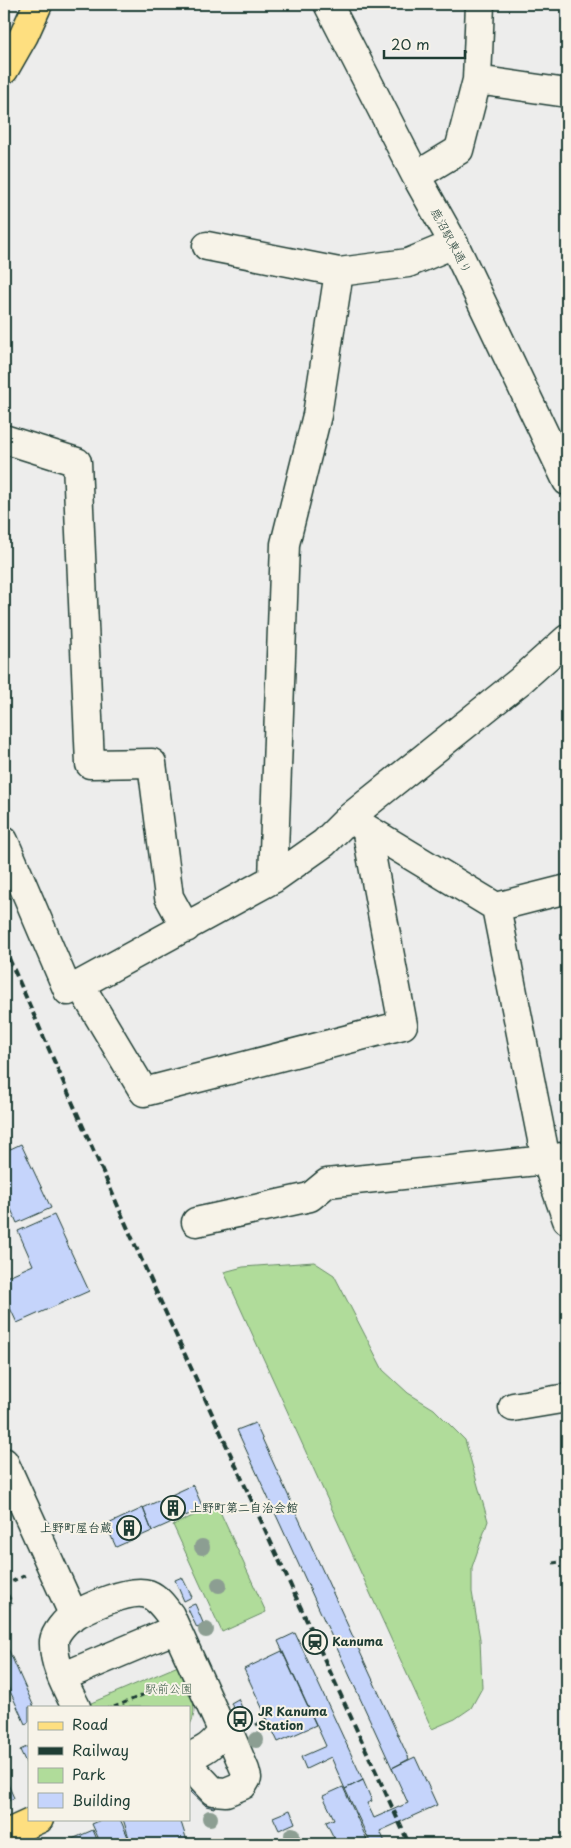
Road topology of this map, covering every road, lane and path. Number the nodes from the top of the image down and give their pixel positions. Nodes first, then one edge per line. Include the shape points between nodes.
1 (38, 4) edge
2 (328, 4) edge
3 (480, 4) edge
4 (4, 70) edge
5 (477, 80) junction
6 (567, 93) edge
7 (416, 176) junction
8 (454, 244) junction
9 (207, 246) dead end
10 (339, 272) junction
11 (4, 439) edge
12 (567, 480) edge
13 (567, 639) edge
14 (357, 822) junction
15 (4, 841) edge
16 (273, 879) junction
17 (567, 888) edge
18 (496, 907) junction
19 (186, 928) junction
20 (80, 985) junction
21 (556, 1158) edge
22 (567, 1220) edge
23 (196, 1222) dead end
24 (567, 1398) edge
25 (513, 1407) dead end
26 (4, 1462) edge
27 (567, 1561) edge
28 (553, 1563) dead end
29 (4, 1587) edge
30 (12, 1604) dead end
31 (74, 1616) junction
32 (176, 1629) junction
33 (62, 1677) junction
34 (178, 1680) dead end
35 (76, 1706) edge
36 (116, 1706) edge
37 (268, 1719) dead end
38 (256, 1724) dead end
39 (222, 1730) junction
40 (190, 1757) edge
41 (190, 1771) edge
42 (37, 1820) edge
43 (4, 1835) edge

1 - 4 main road
2 - 7 street, 鹿沼駅東通り
3 - 5 street
5 - 6 street
5 - 7 street via 459,150
7 - 8 street, 鹿沼駅東通り
8 - 10 street via 408,263
8 - 12 street, 鹿沼駅東通り
9 - 10 street
10 - 16 street via 316,415 285,544
11 - 19 street via 77,462 90,764 152,763 169,896
13 - 14 street
14 - 16 street
14 - 18 street
14 - 20 street via 403,1026 144,1092
15 - 20 street via 68,991
16 - 19 street
17 - 18 street
18 - 21 street
19 - 20 street
21 - 22 street
21 - 23 street via 327,1182 310,1197
24 - 25 street
26 - 31 street
27 - 28 path
29 - 30 path
31 - 32 street via 120,1595 147,1594 160,1601
31 - 33 street via 61,1627 54,1640
32 - 33 street
32 - 39 street
33 - 35 street
34 - 36 path
37 - 38 path
39 - 40 street via 219,1738 206,1750
39 - 41 street via 231,1737 245,1770 247,1778 243,1785 226,1792 213,1791
42 - 43 main road

